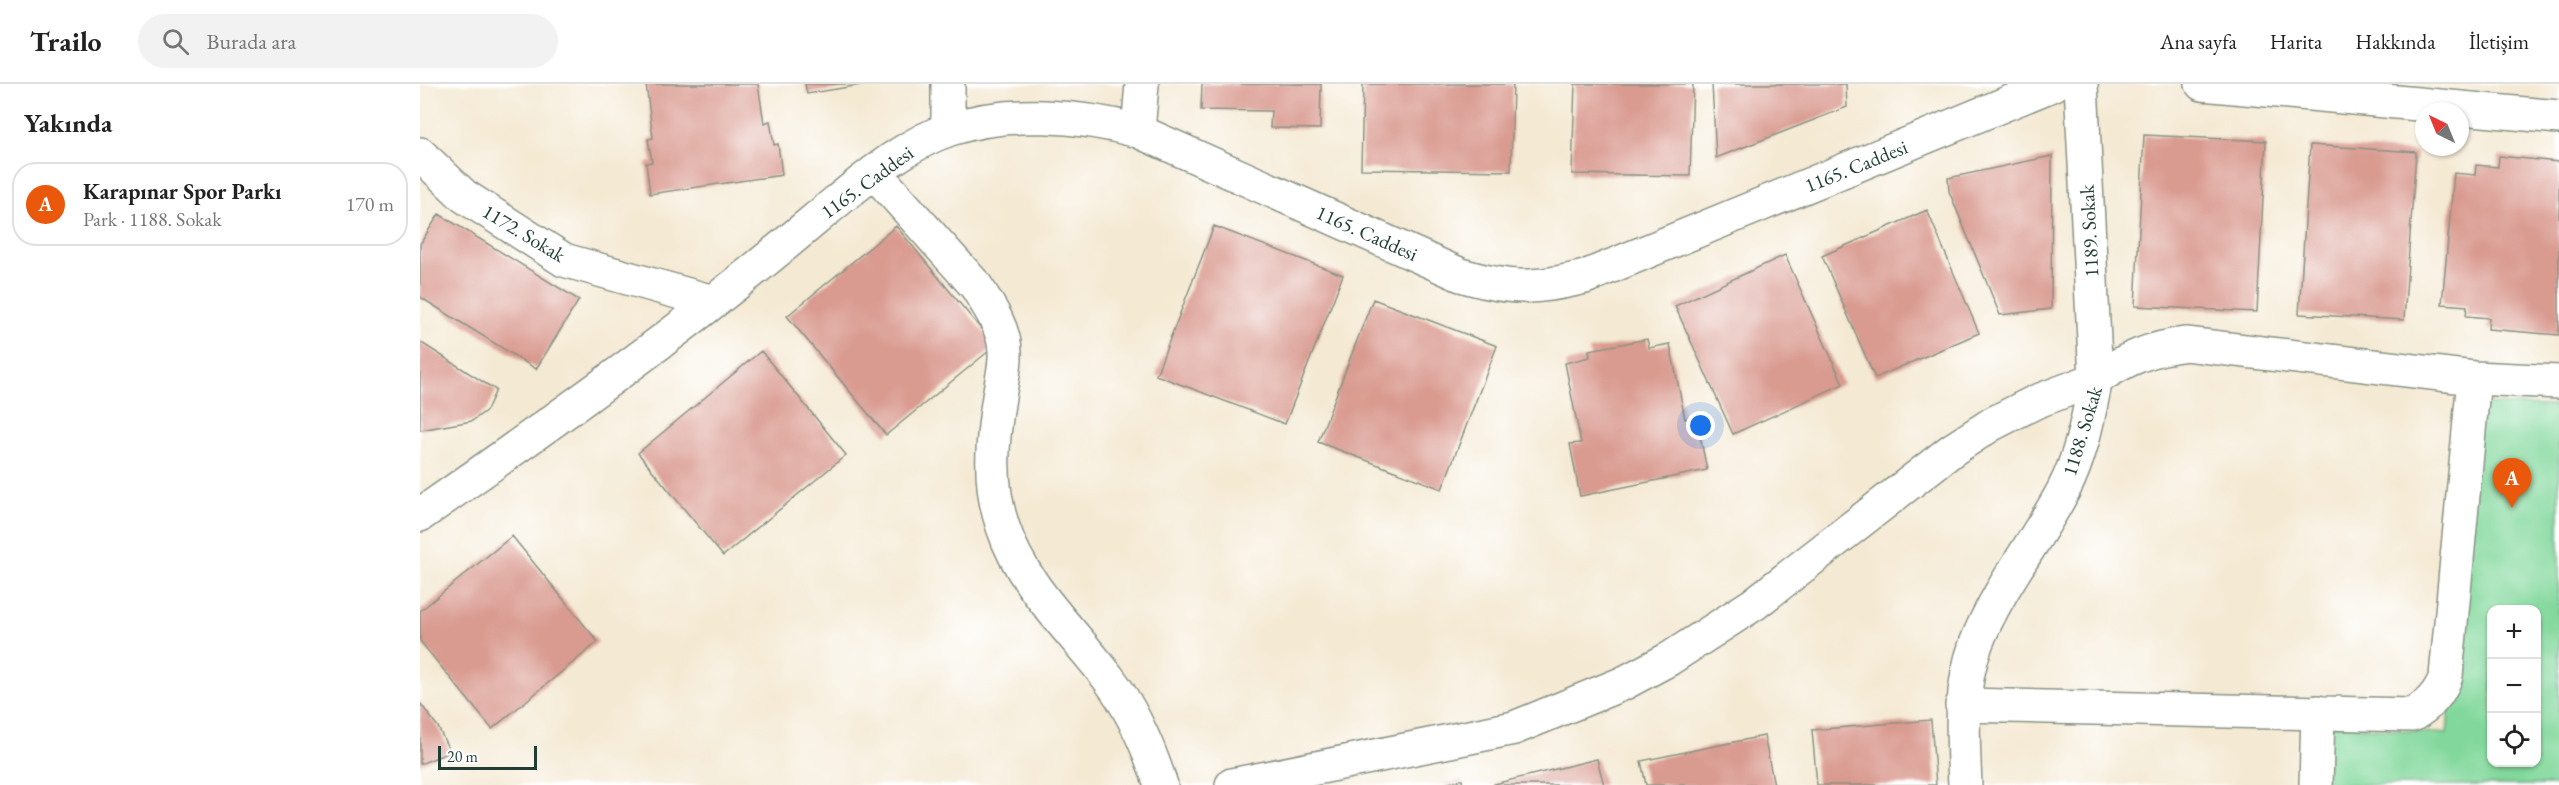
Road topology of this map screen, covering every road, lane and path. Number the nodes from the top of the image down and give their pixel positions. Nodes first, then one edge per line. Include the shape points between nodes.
1 (948, 84) edge
2 (1142, 84) edge
3 (2054, 84) edge
4 (2081, 84) edge
5 (2202, 84) edge
6 (2559, 117) edge
7 (948, 129) junction
8 (1138, 131) junction
9 (420, 154) edge
10 (874, 172) junction
11 (713, 302) junction
12 (2474, 378) junction
13 (2096, 379) junction
14 (2559, 382) edge
15 (420, 483) edge
16 (459, 488) junction
17 (420, 515) edge
18 (1962, 705) junction
19 (2318, 712) junction
20 (1161, 785) edge
21 (1232, 785) edge
22 (1965, 785) edge
23 (2316, 785) edge

1 - 7 street
2 - 8 street
3 - 8 street, 1165. Caddesi via 1586,277 1550,286 1491,284 1461,275
4 - 13 street, 1189. Sokak
5 - 6 street
7 - 8 street, 1165. Caddesi via 979,121 1040,118 1109,123
7 - 10 street, 1165. Caddesi
9 - 11 street, 1172. Sokak via 464,196 564,260
10 - 11 street, 1165. Caddesi
10 - 20 street via 976,286 990,307 1006,351 992,454 996,503 1003,528 1025,574 1111,682 1134,720
11 - 16 street, 1165. Caddesi
12 - 13 street, 1188. Sokak via 2186,344 2143,352
12 - 14 street, 1188. Sokak
12 - 19 street via 2446,676 2441,689 2412,715
13 - 18 street, 1188. Sokak via 2084,441 2075,464 1986,622
13 - 21 street via 2035,402 1992,424 1952,450 1754,604 1624,683 1515,728
15 - 16 street
16 - 17 street, 1165. Caddesi
18 - 19 street
18 - 22 street, 1188. Sokak
19 - 23 street

